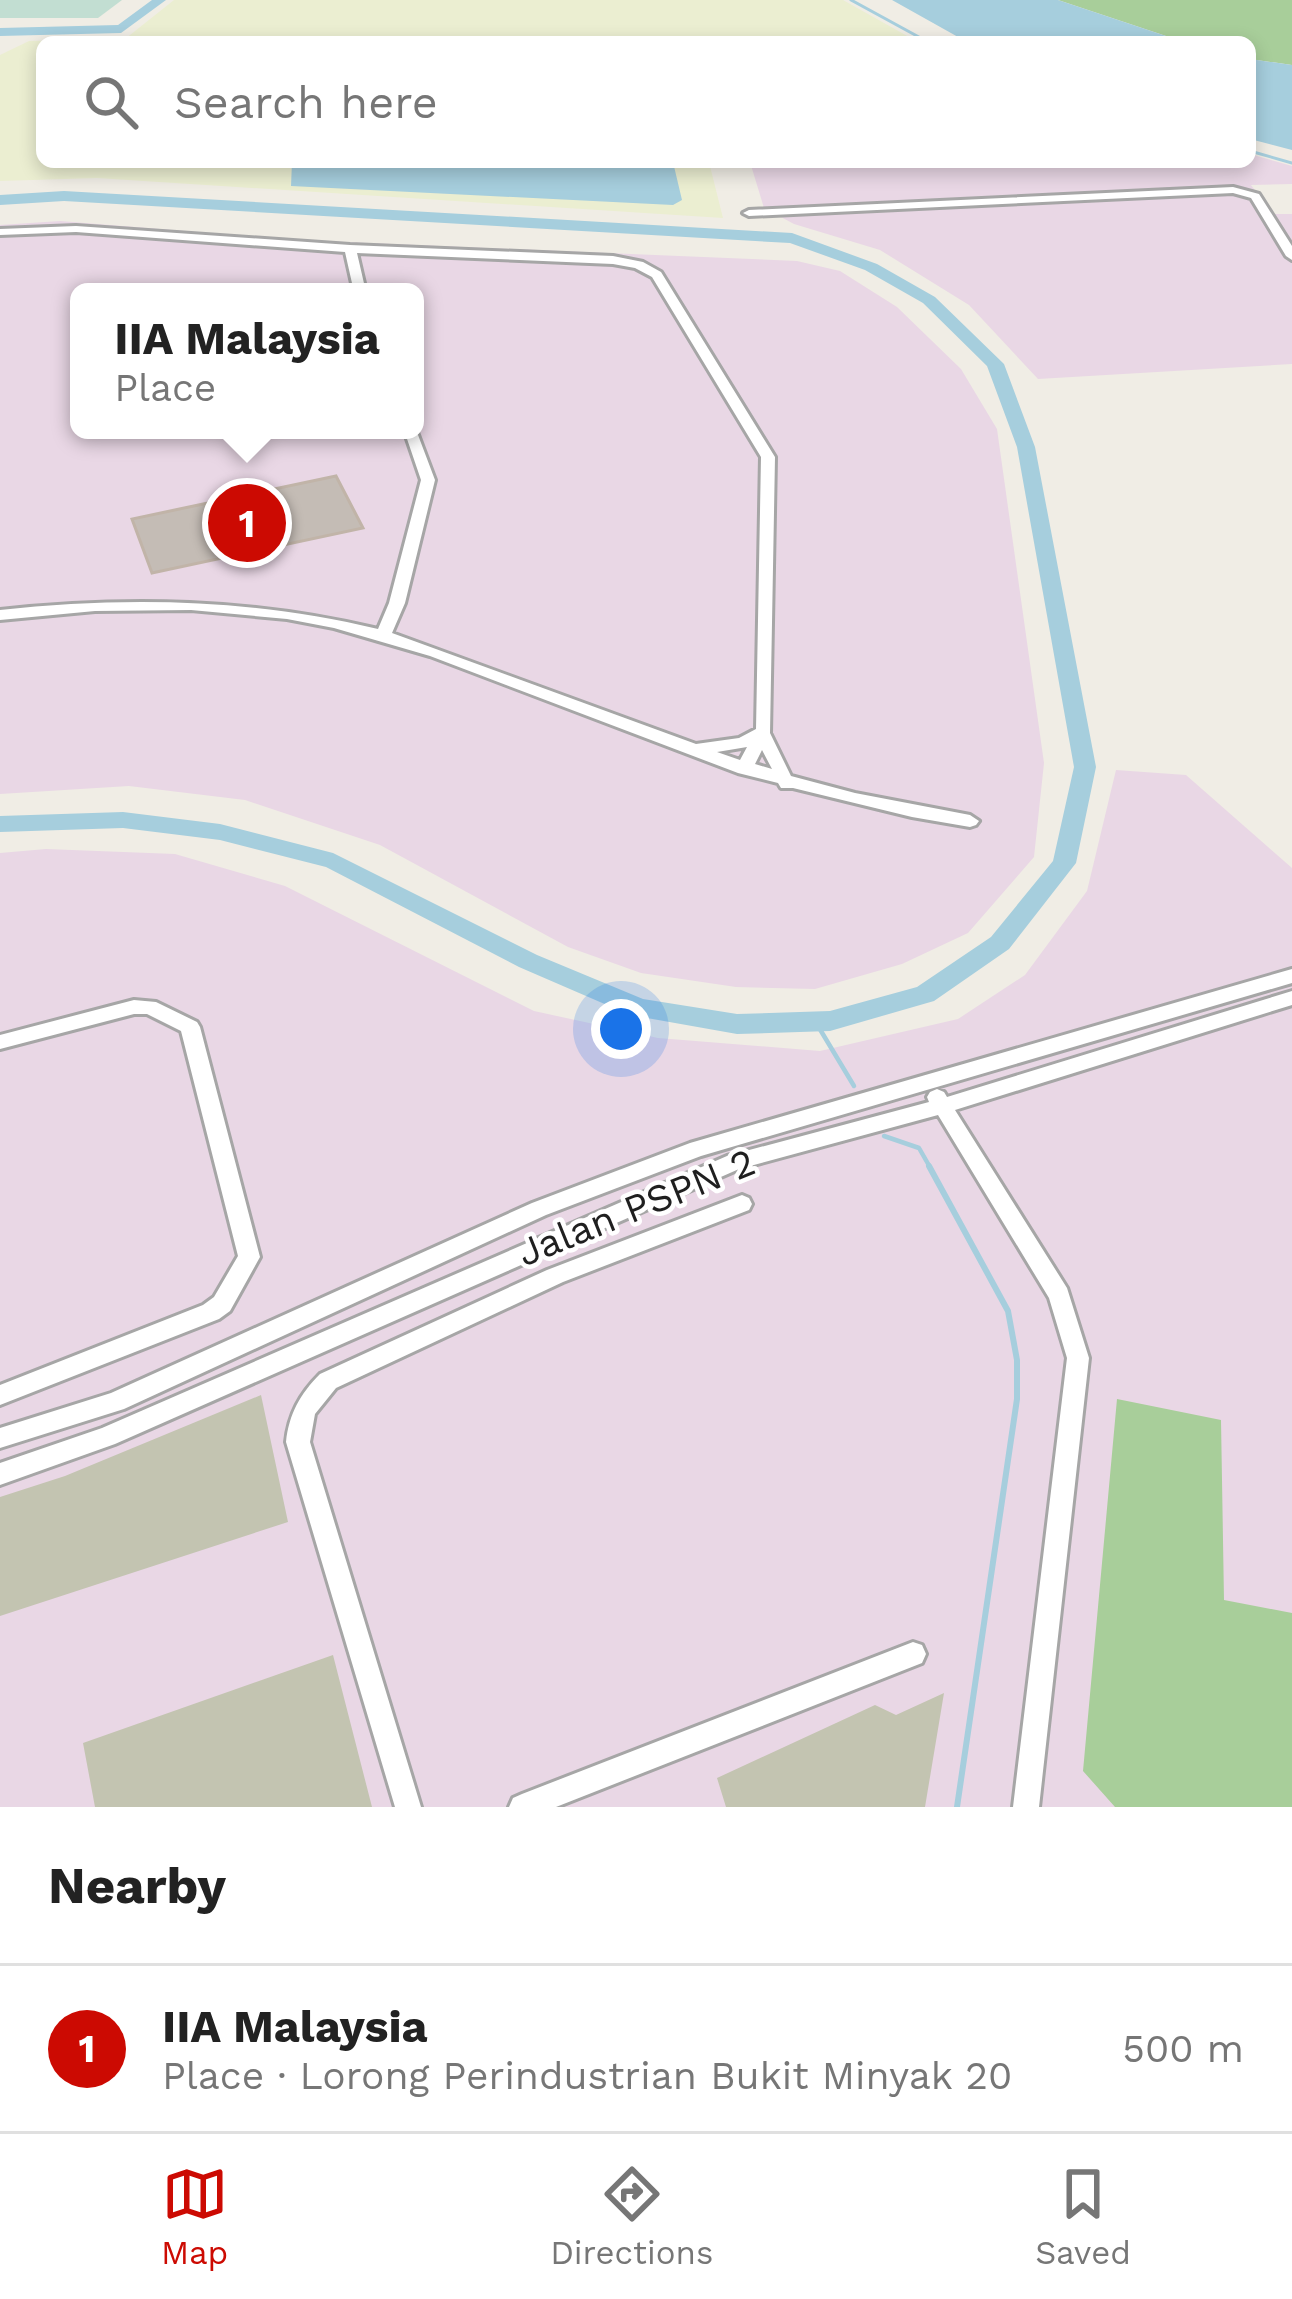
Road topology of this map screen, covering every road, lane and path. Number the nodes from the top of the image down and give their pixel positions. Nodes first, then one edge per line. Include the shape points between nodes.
1 (749, 213) dead end
2 (0, 232) edge
3 (321, 247) junction
4 (350, 249) junction
5 (383, 250) junction
6 (1292, 256) edge
7 (353, 265) junction
8 (358, 283) edge
9 (415, 439) edge
10 (397, 603) junction
11 (0, 615) edge
12 (346, 626) junction
13 (383, 635) junction
14 (417, 646) junction
15 (763, 735) junction
16 (690, 749) junction
17 (744, 770) junction
18 (787, 784) junction
19 (970, 821) dead end
20 (1292, 976) edge
21 (1292, 998) edge
22 (0, 1042) edge
23 (928, 1083) junction
24 (943, 1106) junction
25 (742, 1204) dead end
26 (538, 1246) junction
27 (555, 1276) junction
28 (0, 1395) edge
29 (0, 1438) edge
30 (0, 1474) edge
31 (913, 1654) dead end
32 (407, 1807) edge
33 (522, 1807) edge
34 (1026, 1807) edge

1 - 6 street via 1244,191
2 - 3 street via 76,229
3 - 4 street
3 - 7 street
4 - 5 street
4 - 7 street
5 - 7 street
5 - 15 street via 613,260 656,275 768,457
7 - 8 street
9 - 10 street via 428,480
10 - 12 street
10 - 13 street
10 - 14 street
11 - 12 street via 137,605
12 - 13 street
13 - 14 street
14 - 16 street
15 - 16 street
15 - 17 street
15 - 18 street
16 - 17 street
17 - 18 street
18 - 19 street via 885,810
20 - 23 street, Jalan PSPN 2
21 - 24 street, Jalan PSPN 2
22 - 28 street via 134,1007 190,1027 249,1258 211,1312
23 - 24 street
23 - 29 street, Jalan PSPN 2 via 697,1149 539,1209 116,1402
24 - 26 street, Jalan PSPN 2 via 734,1162
24 - 34 street via 1058,1295 1078,1358
25 - 27 street
26 - 27 street
26 - 30 street, Jalan PSPN 2 via 107,1437
27 - 32 street via 328,1381 299,1418 298,1442
31 - 33 street

